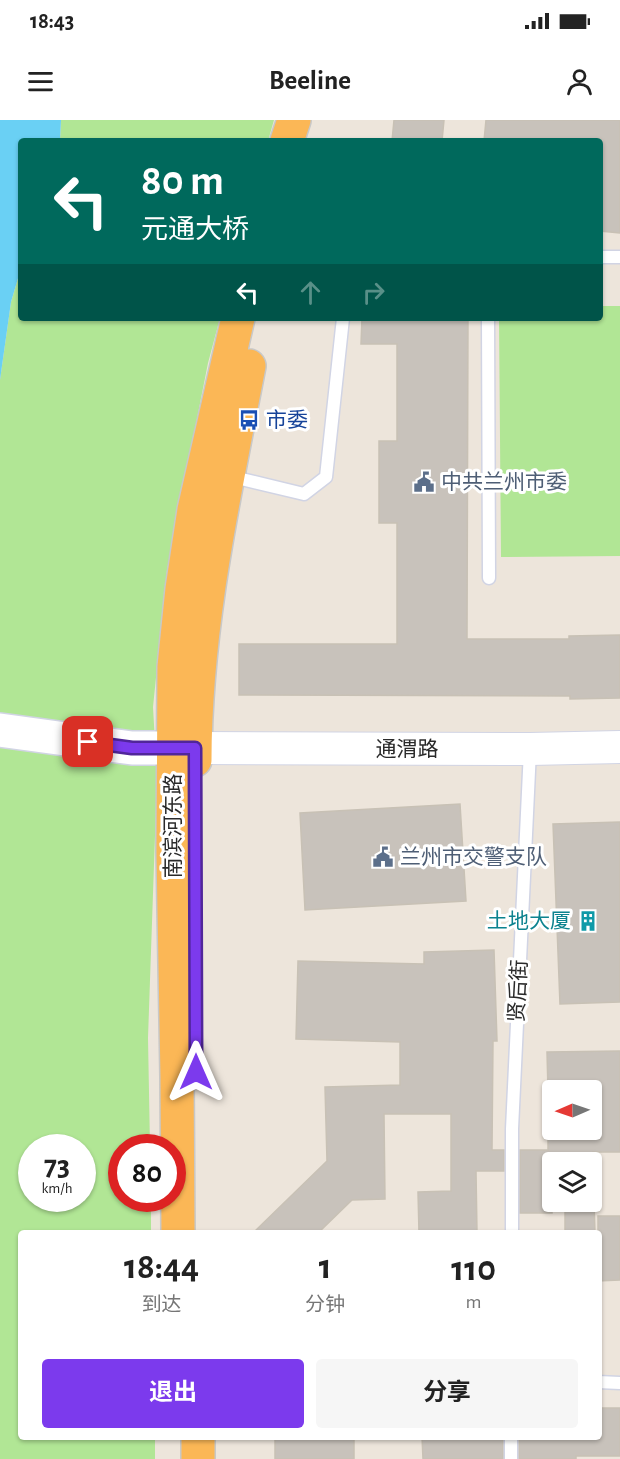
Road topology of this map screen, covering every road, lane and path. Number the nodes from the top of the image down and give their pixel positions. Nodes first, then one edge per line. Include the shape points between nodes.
1 (294, 120) edge
2 (315, 120) edge
3 (288, 138) edge
4 (310, 138) edge
5 (603, 256) edge
6 (620, 257) edge
7 (237, 321) edge
8 (259, 321) edge
9 (343, 321) edge
10 (488, 321) edge
11 (228, 476) junction
12 (489, 578) dead end
13 (0, 730) edge
14 (620, 747) edge
15 (184, 748) junction
16 (530, 749) junction
17 (177, 1230) edge
18 (197, 1230) edge
19 (512, 1230) edge
20 (602, 1383) edge
21 (620, 1383) edge
22 (178, 1440) edge
23 (198, 1440) edge
24 (511, 1440) edge
25 (178, 1459) edge
26 (198, 1459) edge
27 (511, 1459) edge

1 - 3 highway
2 - 4 highway
5 - 6 lane
7 - 15 highway, 南滨河东路 via 194,510 182,589 174,666
8 - 11 highway, 南滨河东路
9 - 11 lane via 326,477 304,494
10 - 12 lane
11 - 15 highway, 南滨河东路
13 - 15 main road via 132,748
14 - 16 street, 通渭路
15 - 16 street, 通渭路
15 - 17 highway, 南滨河东路 via 173,864
15 - 18 highway, 南滨河东路
16 - 19 lane, 贤后街 via 512,1129
20 - 21 lane
22 - 25 highway
23 - 26 highway
24 - 27 lane

